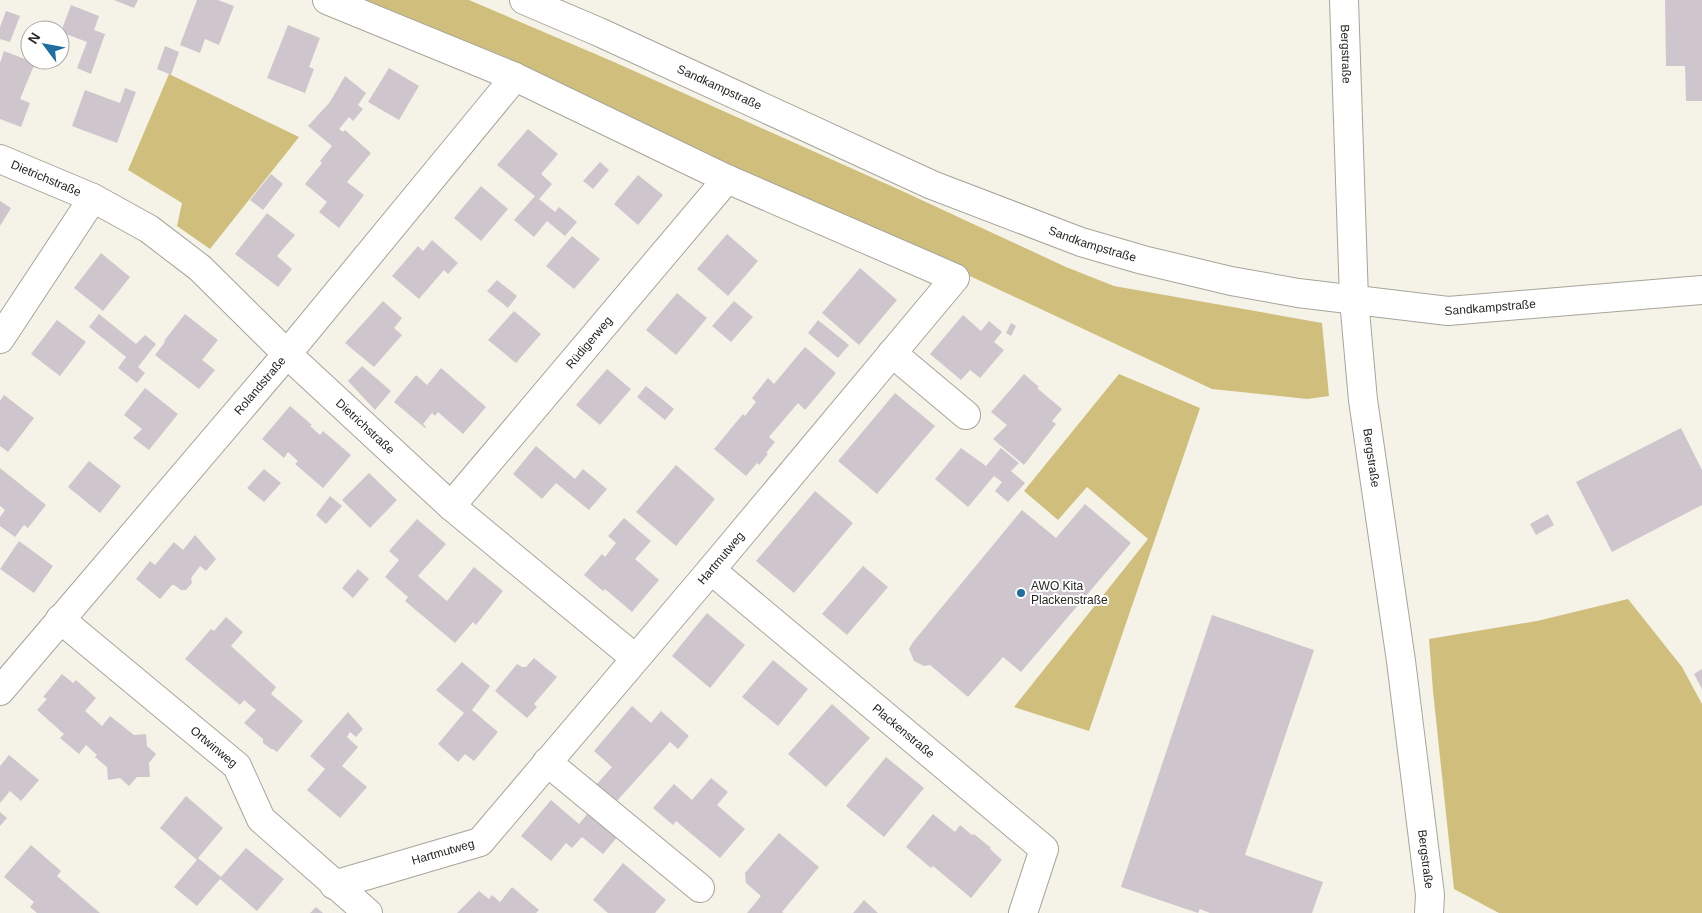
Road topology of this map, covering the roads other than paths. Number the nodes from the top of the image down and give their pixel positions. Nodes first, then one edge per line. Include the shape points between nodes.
1 (327, 0) edge
2 (524, 0) edge
3 (1344, 0) edge
4 (515, 77) junction
5 (0, 159) edge
6 (727, 179) junction
7 (93, 198) junction
8 (1702, 290) edge
9 (1354, 300) junction
10 (0, 339) edge
11 (892, 353) junction
12 (287, 354) junction
13 (966, 415) dead end
14 (451, 506) junction
15 (711, 570) junction
16 (60, 620) junction
17 (635, 658) junction
18 (0, 691) edge
19 (547, 762) junction
20 (334, 884) junction
21 (700, 888) dead end
22 (368, 913) edge
23 (1023, 913) edge
24 (1429, 913) edge

1 - 4 street
2 - 9 street, Sandkampstraße via 932,184 1081,242 1231,281
3 - 9 street, Bergstraße
4 - 6 street
4 - 12 street, Rolandstraße
5 - 7 street, Dietrichstraße
6 - 11 street, Hartmutweg via 955,278
6 - 14 street, Rüdigerweg
7 - 10 street, Dietrichstraße
7 - 12 street, Dietrichstraße via 149,229 200,268
8 - 9 street, Sandkampstraße via 1448,311
9 - 24 street, Bergstraße via 1363,400 1401,661 1430,895
11 - 13 street
11 - 15 street, Hartmutweg
12 - 14 street, Dietrichstraße
12 - 16 street, Rolandstraße
14 - 17 street, Dietrichstraße
15 - 17 street, Hartmutweg
15 - 23 street, Plackenstraße via 1044,849
16 - 18 street, Rolandstraße
16 - 20 street, Ortwinweg via 238,766 261,819
17 - 19 street, Hartmutweg
19 - 20 street, Hartmutweg via 480,842
19 - 21 street
20 - 22 street, Ortwinweg

